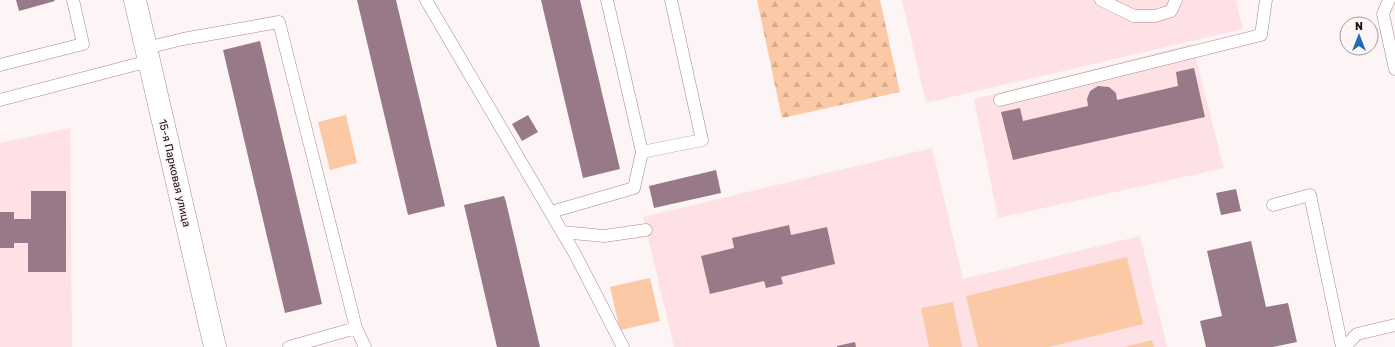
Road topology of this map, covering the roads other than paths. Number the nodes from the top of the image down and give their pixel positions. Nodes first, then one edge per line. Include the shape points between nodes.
1 (73, 0) edge
2 (135, 0) edge
3 (426, 0) edge
4 (607, 0) edge
5 (671, 0) edge
6 (1101, 0) edge
7 (1176, 0) edge
8 (1266, 0) edge
9 (1389, 0) edge
10 (148, 55) junction
11 (0, 65) edge
12 (1395, 70) edge
13 (0, 100) edge
14 (1000, 100) dead end
15 (642, 152) junction
16 (1272, 205) dead end
17 (551, 212) junction
18 (646, 230) dead end
19 (562, 232) junction
20 (1395, 325) edge
21 (356, 328) junction
22 (215, 347) edge
23 (289, 347) edge
24 (365, 347) edge
25 (623, 347) edge
26 (1342, 347) edge
27 (1345, 347) edge

1 - 11 lane via 84,44
2 - 10 street, 15-я Парковая улица
3 - 17 lane
4 - 15 lane
5 - 15 lane via 702,140
6 - 7 lane via 1134,16 1155,16 1171,11
8 - 14 lane via 1261,35
9 - 12 lane via 1383,14
10 - 13 lane
10 - 21 lane via 184,39 279,22
10 - 22 street, 15-я Парковая улица
15 - 17 lane via 634,188
16 - 26 lane via 1310,195
17 - 19 lane
18 - 19 lane via 604,236
19 - 25 lane
20 - 27 lane via 1357,334
21 - 23 lane
21 - 24 lane

